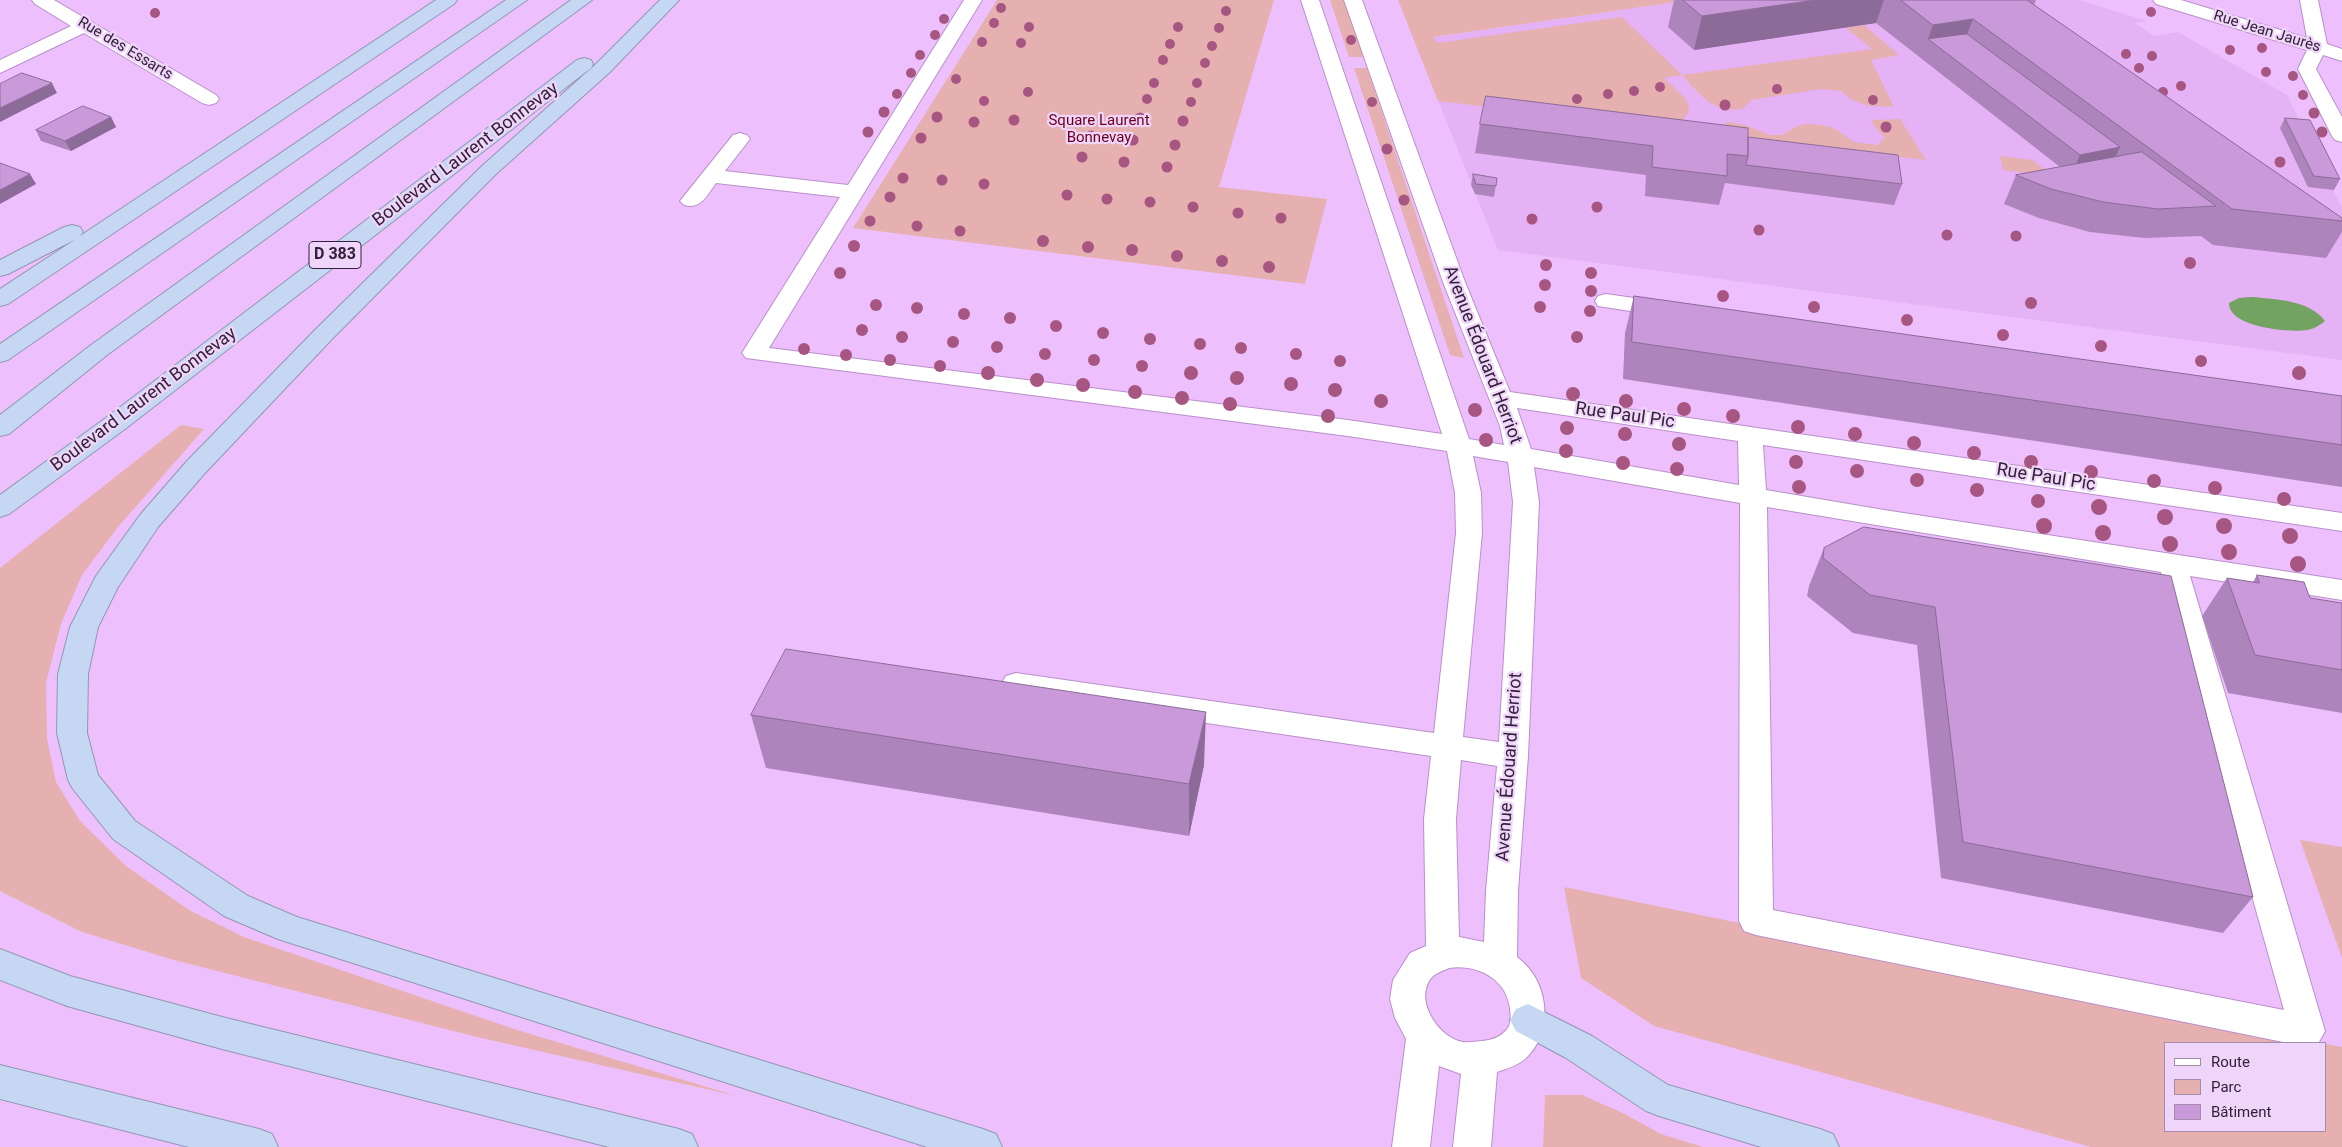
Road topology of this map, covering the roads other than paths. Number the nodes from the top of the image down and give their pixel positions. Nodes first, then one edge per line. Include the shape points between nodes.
1 (41, 0) edge
2 (448, 0) edge
3 (518, 0) edge
4 (583, 0) edge
5 (669, 0) edge
6 (973, 0) edge
7 (1310, 0) edge
8 (1353, 0) edge
9 (2162, 0) edge
10 (2309, 0) edge
11 (85, 26) junction
12 (2318, 47) junction
13 (2342, 55) edge
14 (0, 67) edge
15 (208, 99) dead end
16 (2342, 136) edge
17 (740, 139) dead end
18 (185, 174) junction
19 (712, 176) junction
20 (854, 192) junction
21 (691, 201) dead end
22 (0, 269) edge
23 (0, 290) edge
24 (0, 299) edge
25 (1606, 301) dead end
26 (1695, 313) edge
27 (0, 355) edge
28 (1500, 398) junction
29 (0, 428) edge
30 (1750, 434) junction
31 (1458, 445) junction
32 (1520, 457) junction
33 (1753, 497) junction
34 (0, 508) edge
35 (2342, 522) edge
36 (2173, 564) junction
37 (2342, 590) edge
38 (992, 680) edge
39 (1447, 746) junction
40 (1513, 756) junction
41 (1443, 954) junction
42 (0, 964) edge
43 (1500, 964) junction
44 (1528, 1020) junction
45 (1424, 1037) junction
46 (1480, 1059) junction
47 (0, 1082) edge
48 (1412, 1139) edge
49 (259, 1147) edge
50 (679, 1147) edge
51 (983, 1147) edge
52 (1472, 1147) edge
53 (1820, 1147) edge

1 - 11 street, Rue des Essarts
2 - 18 highway
3 - 27 highway
4 - 29 highway via 210,268
5 - 34 highway, Boulevard Laurent Bonnevay / D 383
5 - 51 highway via 603,68 489,170 338,320 148,521 106,582 84,627 73,674 72,733 84,780 124,830 236,906 290,929
6 - 20 street
7 - 31 street
8 - 28 street, Avenue Édouard Herriot via 1454,282
9 - 12 street, Rue Jean Jaurès
10 - 12 street
11 - 14 street
11 - 15 street, Rue des Essarts
12 - 13 street, Rue Jean Jaurès
12 - 16 street via 2308,69
17 - 19 street
18 - 22 highway
18 - 23 highway
18 - 24 highway
19 - 20 street
19 - 21 street
20 - 31 street via 754,353 1348,428
25 - 26 street
28 - 30 street, Rue Paul Pic
28 - 32 street, Avenue Édouard Herriot
30 - 33 street
30 - 35 street, Rue Paul Pic
31 - 32 street
31 - 39 street via 1468,493 1469,533
32 - 33 street
32 - 40 street, Avenue Édouard Herriot via 1526,502
33 - 36 street
33 - 36 street via 1756,921 2307,1031
36 - 37 street
38 - 39 street
39 - 40 street
39 - 41 street via 1440,819
40 - 43 street, Avenue Édouard Herriot via 1502,891
41 - 43 street via 1462,952
41 - 45 street via 1427,961 1415,973 1408,988 1407,1005 1412,1022
42 - 50 highway via 67,991 222,1033
43 - 44 street via 1523,989 1528,1004
44 - 46 street via 1513,1047
44 - 53 highway via 1579,1047 1658,1099
45 - 46 street via 1454,1056
45 - 48 street
46 - 52 street
47 - 49 highway

